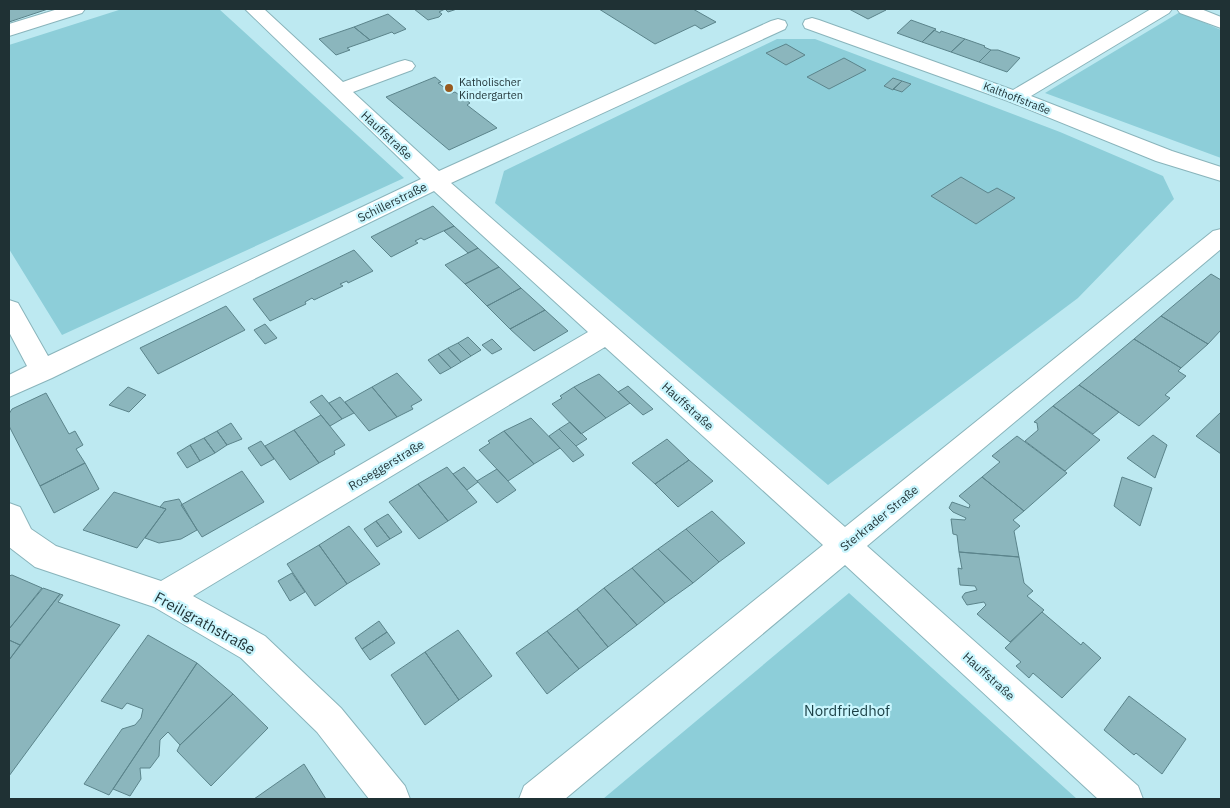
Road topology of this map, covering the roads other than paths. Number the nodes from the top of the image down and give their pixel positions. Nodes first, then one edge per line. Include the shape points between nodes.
1 (76, 9) edge
2 (254, 9) edge
3 (1163, 9) edge
4 (1186, 9) edge
5 (811, 16) edge
6 (775, 17) edge
7 (1220, 22) edge
8 (9, 30) edge
9 (405, 66) dead end
10 (340, 90) junction
11 (1015, 97) junction
12 (1221, 174) edge
13 (436, 181) junction
14 (1221, 237) edge
15 (9, 309) edge
16 (607, 333) junction
17 (43, 371) junction
18 (9, 387) edge
19 (9, 516) edge
20 (845, 546) junction
21 (164, 596) junction
22 (392, 799) edge
23 (537, 799) edge
24 (1125, 799) edge

1 - 8 street
2 - 10 street, Hauffstraße
3 - 11 street
4 - 7 street
5 - 6 street via 800,28
5 - 11 street, Kalthoffstraße
6 - 13 street, Schillerstraße
9 - 10 street
10 - 13 street, Hauffstraße
11 - 12 street, Kalthoffstraße via 1164,156
13 - 16 street, Hauffstraße
13 - 17 street, Schillerstraße
14 - 20 street, Sterkrader Straße
15 - 17 street
16 - 20 street, Hauffstraße
16 - 21 street, Roseggerstraße
17 - 18 street, Schillerstraße
19 - 21 street, Freiligrathstraße via 20,538 46,557
20 - 23 street, Sterkrader Straße
20 - 24 street, Hauffstraße
21 - 22 street, Freiligrathstraße via 253,647 329,720

